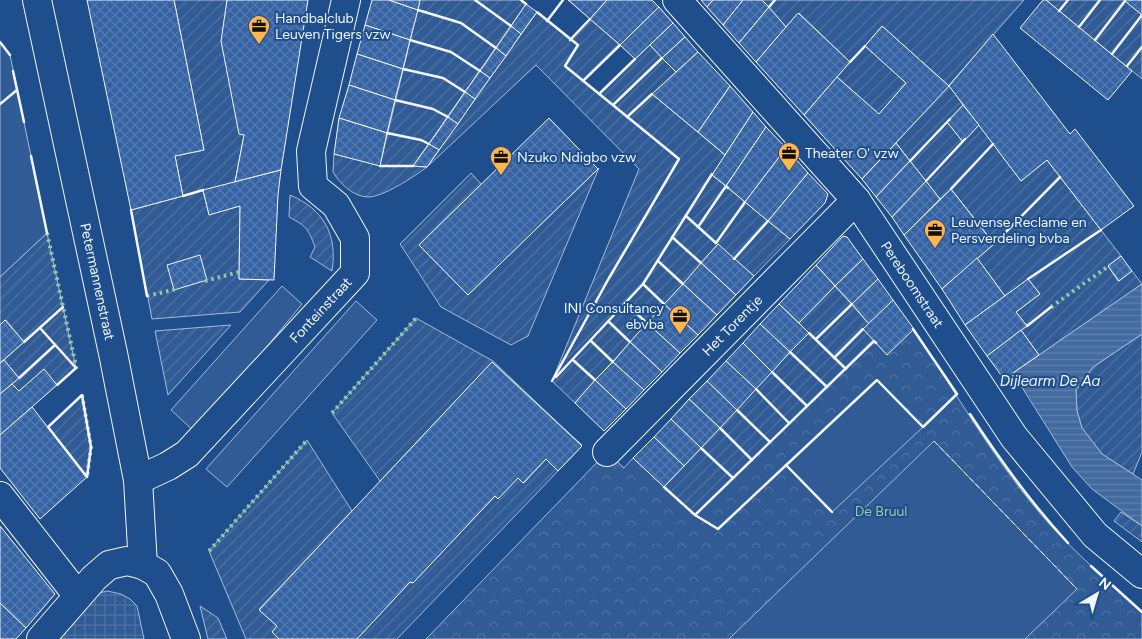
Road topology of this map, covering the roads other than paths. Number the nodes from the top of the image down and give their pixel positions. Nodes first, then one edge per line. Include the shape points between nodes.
1 (37, 0) edge
2 (346, 0) edge
3 (677, 0) edge
4 (856, 200) junction
5 (607, 452) dead end
6 (138, 480) junction
7 (0, 496) edge
8 (143, 565) junction
9 (1142, 574) edge
10 (78, 596) junction
11 (41, 639) edge
12 (186, 639) edge

1 - 6 street, Petermannenstraat
2 - 6 street, Fonteinstraat via 311,151 313,186 336,204 355,238 355,274 188,454
3 - 4 street, Pereboomstraat
4 - 5 street, Het Torentje
4 - 9 street, Pereboomstraat via 1014,437 1095,535
6 - 8 street, Petermannenstraat
7 - 10 street
8 - 10 street via 127,561 108,565
8 - 12 street via 157,573 169,594
10 - 11 street

